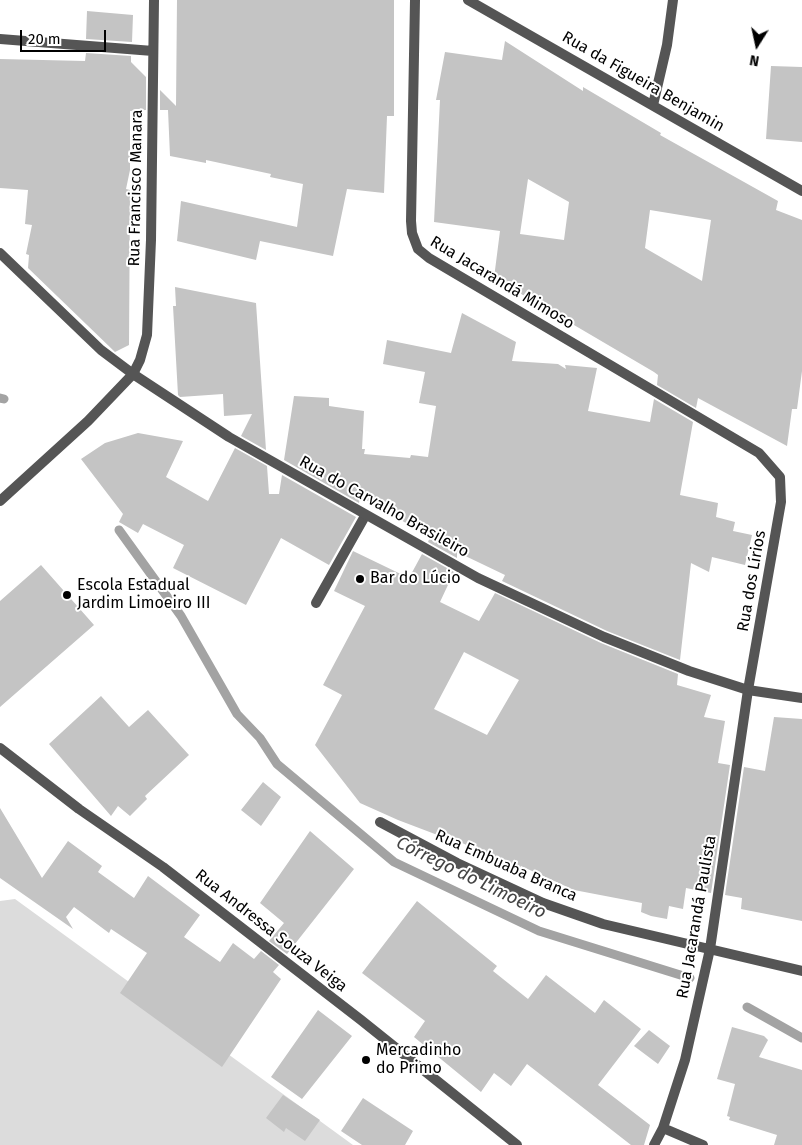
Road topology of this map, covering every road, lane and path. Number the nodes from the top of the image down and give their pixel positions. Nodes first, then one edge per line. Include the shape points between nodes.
1 (154, 0) edge
2 (416, 0) edge
3 (468, 0) edge
4 (673, 0) edge
5 (0, 39) edge
6 (153, 51) junction
7 (653, 105) junction
8 (802, 191) edge
9 (0, 253) edge
10 (133, 374) junction
11 (780, 477) joint
12 (0, 501) edge
13 (365, 516) junction
14 (316, 603) dead end
15 (748, 690) junction
16 (802, 698) edge
17 (0, 748) edge
18 (380, 822) dead end
19 (710, 949) junction
20 (802, 971) edge
21 (663, 1128) junction
22 (518, 1145) edge
23 (654, 1145) edge
24 (703, 1145) edge

1 - 6 street, Rua Francisco Manara
2 - 11 street, Rua Jacarandá Mimoso via 411,221 418,249 759,453
3 - 7 street, Rua da Figueira Benjamin
4 - 7 street via 667,45
5 - 6 street
6 - 10 street, Rua Francisco Manara via 147,335
7 - 8 street, Rua da Figueira Benjamin
9 - 10 street, Rua do Carvalho Brasileiro via 101,350
10 - 12 street via 88,421
10 - 13 street, Rua do Carvalho Brasileiro via 229,437
11 - 15 street, Rua dos Lírios via 781,502
13 - 14 street
13 - 15 street, Rua do Carvalho Brasileiro via 478,578 604,638
15 - 16 street, Rua do Carvalho Brasileiro
15 - 19 street, Rua Jacarandá Paulista
17 - 22 street, Rua Andressa Souza Veiga via 164,867
18 - 19 street, Rua Embuaba Branca via 542,903 603,924
19 - 20 street, Rua Embuaba Branca
19 - 21 street, Rua Jacarandá Paulista via 686,1060
21 - 23 street, Rua Jacarandá Paulista
21 - 24 street

